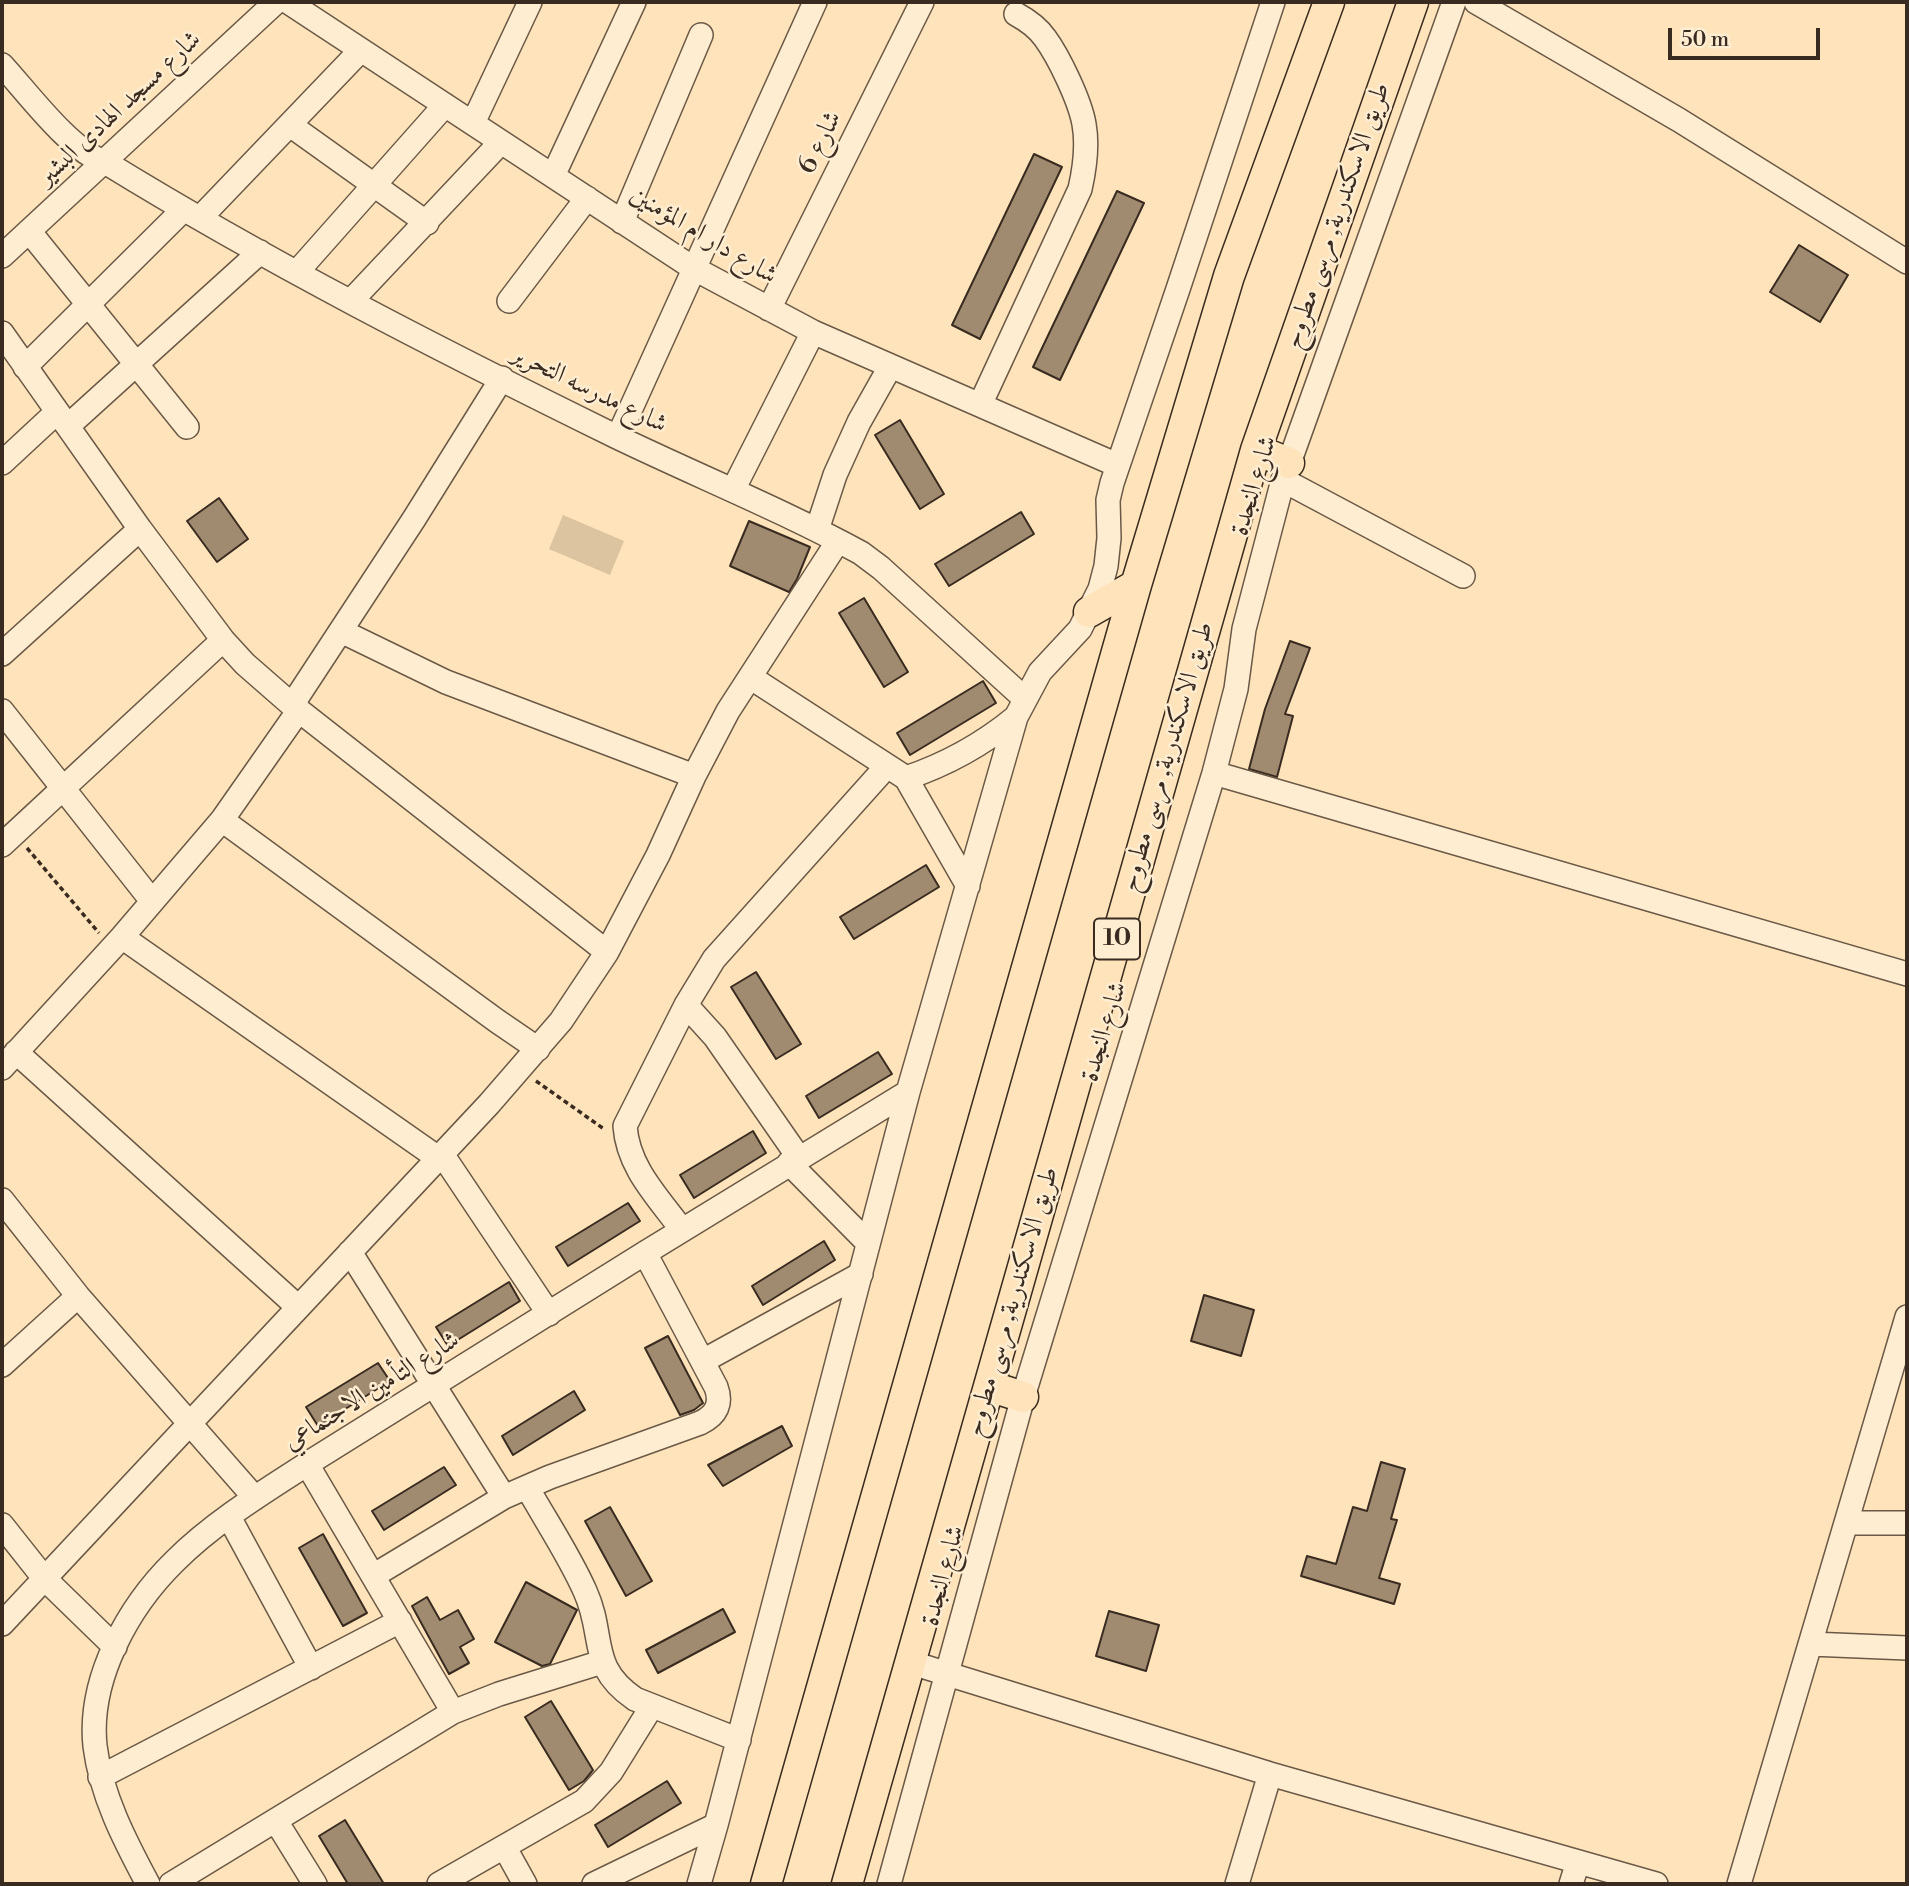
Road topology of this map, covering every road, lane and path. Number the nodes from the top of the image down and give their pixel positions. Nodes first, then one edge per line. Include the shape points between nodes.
1 (276, 2) edge
2 (288, 2) edge
3 (530, 2) edge
4 (634, 2) edge
5 (815, 2) edge
6 (922, 2) edge
7 (1273, 2) edge
8 (1329, 2) edge
9 (1413, 2) edge
10 (1454, 2) edge
11 (1476, 2) edge
12 (1016, 14) dead end
13 (701, 35) dead end
14 (362, 50) junction
15 (2, 65) edge
16 (445, 105) junction
17 (473, 123) junction
18 (290, 125) junction
19 (501, 142) junction
20 (105, 162) junction
21 (553, 176) junction
22 (373, 184) junction
23 (587, 198) junction
24 (191, 214) junction
25 (622, 222) junction
26 (427, 223) junction
27 (29, 231) junction
28 (260, 252) junction
29 (2, 256) edge
30 (1907, 262) edge
31 (693, 268) junction
32 (297, 272) junction
33 (351, 301) junction
34 (509, 301) dead end
35 (89, 304) junction
36 (769, 309) junction
37 (813, 332) junction
38 (2, 333) edge
39 (136, 365) junction
40 (25, 367) junction
41 (890, 367) junction
42 (502, 378) junction
43 (980, 405) junction
44 (63, 419) junction
45 (187, 427) dead end
46 (618, 437) junction
47 (1256, 450) junction
48 (2, 463) edge
49 (1117, 466) junction
50 (1286, 472) junction
51 (733, 490) junction
52 (140, 529) junction
53 (817, 530) junction
54 (838, 541) junction
55 (1462, 576) dead end
56 (1136, 585) junction
57 (1090, 612) junction
58 (341, 631) junction
59 (223, 640) junction
60 (2, 654) edge
61 (750, 677) junction
62 (295, 708) junction
63 (1020, 708) junction
64 (2, 711) edge
65 (896, 772) junction
66 (1214, 773) junction
67 (694, 776) junction
68 (62, 787) junction
69 (222, 820) junction
70 (8, 839) edge
71 (968, 886) junction
72 (152, 901) junction
73 (116, 942) junction
74 (607, 953) junction
75 (1907, 974) edge
76 (686, 1005) junction
77 (538, 1049) junction
78 (9, 1060) edge
79 (520, 1069) junction
80 (908, 1092) junction
81 (626, 1144) junction
82 (440, 1156) junction
83 (794, 1161) junction
84 (2, 1200) edge
85 (682, 1230) junction
86 (868, 1243) junction
87 (350, 1252) junction
88 (645, 1253) junction
89 (861, 1274) junction
90 (78, 1296) junction
91 (298, 1307) junction
92 (549, 1314) junction
93 (1907, 1317) edge
94 (703, 1361) junction
95 (2, 1365) edge
96 (434, 1385) junction
97 (989, 1386) junction
98 (1023, 1397) junction
99 (189, 1424) junction
100 (307, 1464) junction
101 (527, 1487) junction
102 (504, 1497) junction
103 (255, 1498) junction
104 (229, 1517) junction
105 (1846, 1523) junction
106 (1907, 1523) edge
107 (2, 1525) edge
108 (373, 1576) junction
109 (44, 1578) junction
110 (400, 1621) junction
111 (2, 1624) edge
112 (1811, 1644) junction
113 (115, 1647) junction
114 (1907, 1647) edge
115 (602, 1662) junction
116 (909, 1662) junction
117 (311, 1668) junction
118 (947, 1674) junction
119 (652, 1706) junction
120 (453, 1712) junction
121 (739, 1740) junction
122 (1270, 1774) junction
123 (100, 1777) junction
124 (276, 1821) junction
125 (716, 1825) junction
126 (505, 1847) junction
127 (1578, 1862) junction
128 (148, 1884) edge
129 (172, 1884) edge
130 (314, 1884) edge
131 (439, 1884) edge
132 (525, 1884) edge
133 (594, 1884) edge
134 (699, 1884) edge
135 (766, 1884) edge
136 (847, 1884) edge
137 (888, 1884) edge
138 (1237, 1884) edge
139 (1571, 1884) edge
140 (1656, 1884) edge
141 (1739, 1884) edge

1 - 20 street, شارع مسجد الهادى البشير
2 - 14 street, شارع دار ام المؤمنين
3 - 17 street
4 - 21 street
5 - 31 street
6 - 36 street, شارع 6
7 - 49 street
8 - 56 main road via 1229,276
9 - 47 main road, طريق الاسكندرية, مرسى مطروح / 10
10 - 50 street, شارع النجدة
11 - 30 street via 1679,120
12 - 43 street via 1047,40 1078,102 1084,124 1085,168 1080,189
13 - 25 street
14 - 16 street, شارع دار ام المؤمنين
14 - 18 street
15 - 20 street, شارع مدرسه التحرير via 76,145 92,159
16 - 17 street, شارع دار ام المؤمنين
16 - 22 street
17 - 19 street, شارع دار ام المؤمنين
18 - 22 street
18 - 24 street
19 - 21 street, شارع دار ام المؤمنين
19 - 26 street
20 - 24 street, شارع مدرسه التحرير
20 - 27 street, شارع مسجد الهادى البشير
21 - 23 street, شارع دار ام المؤمنين
22 - 26 street
22 - 32 street
23 - 25 street, شارع دار ام المؤمنين
23 - 34 street
24 - 28 street, شارع مدرسه التحرير
24 - 35 street
25 - 31 street, شارع دار ام المؤمنين
26 - 33 street
27 - 29 street, شارع مسجد الهادى البشير
27 - 35 street
28 - 32 street, شارع مدرسه التحرير
28 - 39 street
31 - 36 street, شارع دار ام المؤمنين
31 - 46 street
32 - 33 street, شارع مدرسه التحرير
33 - 42 street, شارع مدرسه التحرير
35 - 39 street
35 - 40 street
36 - 37 street, شارع دار ام المؤمنين
37 - 41 street, شارع دار ام المؤمنين
37 - 51 street
38 - 40 street
39 - 44 street
39 - 45 street
40 - 44 street
41 - 43 street, شارع دار ام المؤمنين
41 - 53 street via 835,475
42 - 46 street, شارع مدرسه التحرير
42 - 58 street
43 - 49 street, شارع دار ام المؤمنين
44 - 48 street
44 - 52 street
46 - 51 street, شارع مدرسه التحرير
47 - 50 main road
47 - 97 main road, طريق الاسكندرية, مرسى مطروح / 10
49 - 57 street via 1108,500 1106,566
50 - 55 street
50 - 66 street, شارع النجدة via 1244,629 1236,689
51 - 53 street, شارع مدرسه التحرير
52 - 59 street
52 - 60 street
53 - 54 street, شارع مدرسه التحرير
54 - 61 street
54 - 63 street, شارع مدرسه التحرير via 881,568
56 - 57 main road
56 - 135 main road
57 - 63 street via 1041,672
58 - 62 street
58 - 67 street via 446,682
59 - 62 street
59 - 68 street
61 - 65 street
61 - 67 street
62 - 69 street
62 - 74 street
63 - 65 street via 976,747 930,770
63 - 71 street
64 - 68 street
65 - 71 street
65 - 76 street via 730,938
66 - 75 street
66 - 98 street, شارع النجدة
67 - 74 street
68 - 70 street
68 - 72 street
69 - 72 street
69 - 77 street
70 - 73 path
71 - 80 street
72 - 73 street
73 - 78 street
73 - 82 street
74 - 77 street
76 - 81 street via 625,1126
76 - 83 street via 715,1037
77 - 79 street
78 - 91 street
79 - 81 path
79 - 82 street
80 - 83 street, شارع التأمين الاجتماعي
80 - 86 street
81 - 85 street via 640,1174
82 - 87 street
82 - 92 street
83 - 85 street, شارع التأمين الاجتماعي
83 - 86 street
84 - 90 street
85 - 88 street, شارع التأمين الاجتماعي
86 - 89 street
87 - 91 street
87 - 96 street
88 - 92 street, شارع التأمين الاجتماعي
88 - 94 street
89 - 94 street
89 - 121 street
90 - 95 street
90 - 99 street
91 - 99 street
92 - 96 street, شارع التأمين الاجتماعي
93 - 105 street
94 - 101 street via 719,1395 709,1419
96 - 100 street, شارع التأمين الاجتماعي
96 - 102 street
97 - 98 main road
97 - 116 main road, طريق الاسكندرية, مرسى مطروح / 10
98 - 118 street, شارع النجدة
99 - 103 street
99 - 109 street
100 - 103 street, شارع التأمين الاجتماعي
100 - 108 street
101 - 102 street
101 - 115 street via 588,1597
102 - 108 street
103 - 104 street, شارع التأمين الاجتماعي
104 - 113 street, شارع التأمين الاجتماعي via 175,1561 151,1588
104 - 117 street
105 - 106 street
105 - 112 street
107 - 109 street
108 - 110 street
109 - 111 street
109 - 113 street
110 - 117 street
110 - 120 street
112 - 114 street
112 - 141 street
113 - 123 street, شارع التأمين الاجتماعي via 102,1678 96,1711
115 - 119 street via 621,1690
115 - 120 street
116 - 118 street
116 - 136 main road, طريق الاسكندرية, مرسى مطروح / 10
117 - 123 street
118 - 122 street
118 - 137 street, شارع النجدة
119 - 121 street
119 - 126 street via 598,1788 567,1812
120 - 124 street
121 - 125 street
122 - 127 street
122 - 138 street
123 - 128 street, شارع التأمين الاجتماعي
124 - 129 street
124 - 130 street
125 - 133 street
125 - 134 street
126 - 131 street
126 - 132 street
127 - 139 street
127 - 140 street

